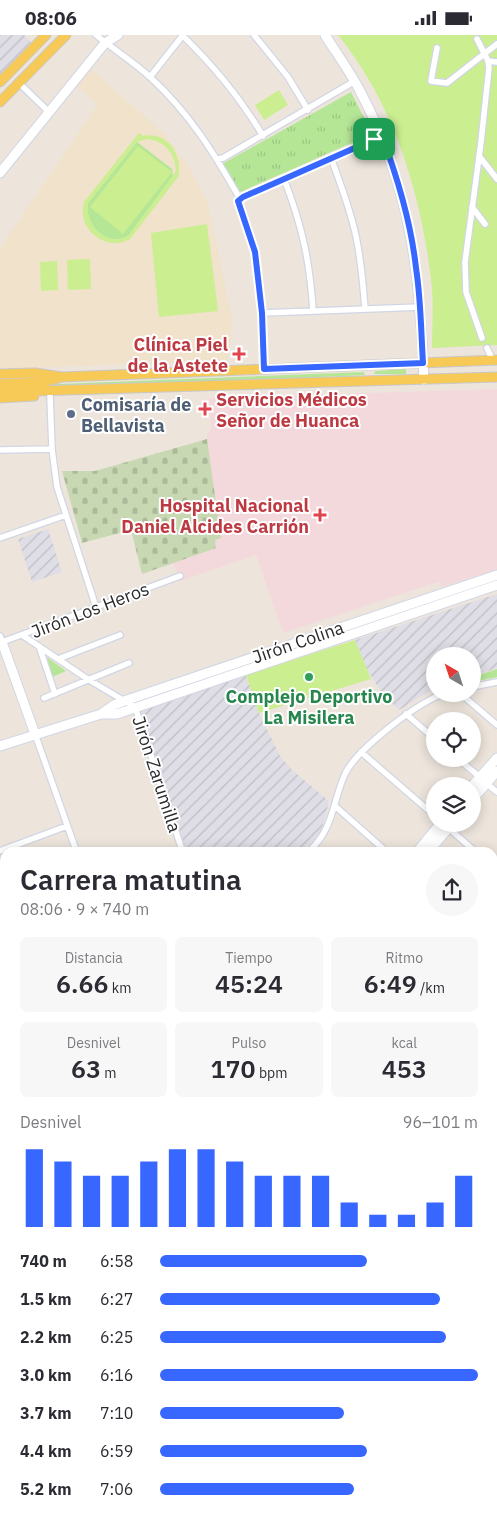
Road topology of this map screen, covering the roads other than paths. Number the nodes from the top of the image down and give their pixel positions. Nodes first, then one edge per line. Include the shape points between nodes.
1 (46, 35) edge
2 (66, 35) edge
3 (96, 35) edge
4 (118, 35) edge
5 (183, 35) edge
6 (254, 35) edge
7 (325, 35) edge
8 (477, 39) dead end
9 (105, 43) junction
10 (497, 44) edge
11 (437, 48) dead end
12 (485, 53) junction
13 (25, 56) junction
14 (488, 61) junction
15 (497, 62) edge
16 (36, 65) junction
17 (150, 77) junction
18 (355, 81) junction
19 (0, 82) edge
20 (19, 83) junction
21 (0, 102) edge
22 (308, 110) junction
23 (49, 112) junction
24 (263, 136) junction
25 (382, 136) junction
26 (479, 156) junction
27 (331, 158) junction
28 (218, 159) junction
29 (0, 173) edge
30 (284, 179) junction
31 (497, 179) edge
32 (239, 201) junction
33 (472, 207) junction
34 (485, 224) dead end
35 (420, 307) junction
36 (365, 309) junction
37 (313, 311) junction
38 (262, 313) junction
39 (482, 339) dead end
40 (487, 348) dead end
41 (495, 361) edge
42 (423, 363) junction
43 (264, 369) junction
44 (0, 374) edge
45 (62, 377) junction
46 (497, 377) edge
47 (424, 380) junction
48 (0, 384) edge
49 (46, 389) junction
50 (0, 392) edge
51 (0, 398) edge
52 (52, 449) junction
53 (0, 450) edge
54 (66, 515) junction
55 (0, 538) edge
56 (497, 575) edge
57 (180, 576) dead end
58 (497, 585) edge
59 (96, 607) junction
60 (398, 614) junction
61 (22, 635) junction
62 (120, 635) dead end
63 (1, 640) edge
64 (39, 646) junction
65 (58, 659) junction
66 (129, 663) dead end
67 (89, 681) junction
68 (497, 683) edge
69 (481, 686) edge
70 (175, 689) junction
71 (55, 694) junction
72 (44, 698) dead end
73 (124, 701) junction
74 (426, 701) edge
75 (471, 703) edge
76 (135, 707) junction
77 (101, 714) junction
78 (406, 714) junction
79 (497, 725) edge
80 (426, 731) edge
81 (35, 734) junction
82 (0, 746) edge
83 (360, 752) junction
84 (497, 757) edge
85 (467, 767) edge
86 (497, 771) edge
87 (483, 781) junction
88 (481, 784) edge
89 (497, 792) edge
90 (334, 806) junction
91 (426, 808) edge
92 (67, 826) junction
93 (438, 832) edge
94 (441, 832) edge
95 (454, 832) edge
96 (11, 847) edge
97 (74, 847) edge
98 (181, 847) edge
99 (313, 847) edge
100 (381, 847) edge
101 (422, 847) edge
102 (431, 847) edge
103 (470, 847) edge

1 - 13 main road
2 - 16 main road
3 - 9 street
4 - 9 street
5 - 17 street
5 - 24 street via 226,82
6 - 22 street via 288,77
7 - 18 street
8 - 12 street
9 - 17 street
9 - 23 street
10 - 12 street
11 - 12 street via 431,81 447,83
12 - 14 street
13 - 16 main road
13 - 19 main road
13 - 20 main road
14 - 15 street
14 - 26 street
16 - 20 main road
17 - 28 street via 176,104
18 - 22 street
18 - 25 street
20 - 21 main road
20 - 23 street
22 - 24 street
23 - 29 street
24 - 28 street
25 - 27 street
25 - 35 street via 411,235
26 - 31 street
26 - 33 street
27 - 30 street
27 - 36 street via 355,232
28 - 32 street
30 - 32 street
30 - 37 street via 305,243
32 - 38 street via 255,252
33 - 34 street
33 - 39 street via 465,262 466,292
35 - 36 street
35 - 42 street
36 - 37 street
37 - 38 street
38 - 43 street
40 - 41 street
41 - 42 main road
42 - 43 main road
42 - 47 street
43 - 45 main road
44 - 45 main road via 35,373
45 - 49 main road
46 - 47 main road
47 - 49 main road
48 - 49 main road
49 - 50 main road
49 - 51 main road
49 - 52 street
52 - 53 street
52 - 54 street via 57,487
54 - 55 street
54 - 59 street
56 - 60 street, Jirón Colina
57 - 59 street, Jirón Los Heros
58 - 60 street, Jirón Colina
59 - 61 street, Jirón Los Heros
60 - 70 street, Jirón Colina
61 - 63 street, Jirón Los Heros
61 - 64 street, Jirón Zarumilla
62 - 65 street
63 - 81 street
64 - 65 street, Jirón Zarumilla
64 - 71 street
65 - 67 street, Jirón Zarumilla
66 - 67 street
67 - 71 street
67 - 73 street, Jirón Zarumilla
68 - 69 street
70 - 73 street, Jirón Colina
70 - 76 street, Jirón Colina
71 - 72 street
73 - 76 street, Jirón Zarumilla
73 - 77 street, Jirón Colina
74 - 78 street
75 - 79 street
76 - 77 street, Jirón Colina via 117,714
76 - 98 street, Jirón Zarumilla
77 - 81 street, Jirón Colina
78 - 80 street
78 - 83 street
81 - 82 street, Jirón Colina
81 - 92 street
83 - 90 street via 346,771
83 - 91 street
84 - 87 street
85 - 87 street
86 - 87 street
87 - 88 street
87 - 89 street
90 - 99 street via 326,832
90 - 100 street
92 - 96 street
92 - 97 street
93 - 101 street
94 - 102 street
95 - 103 street

